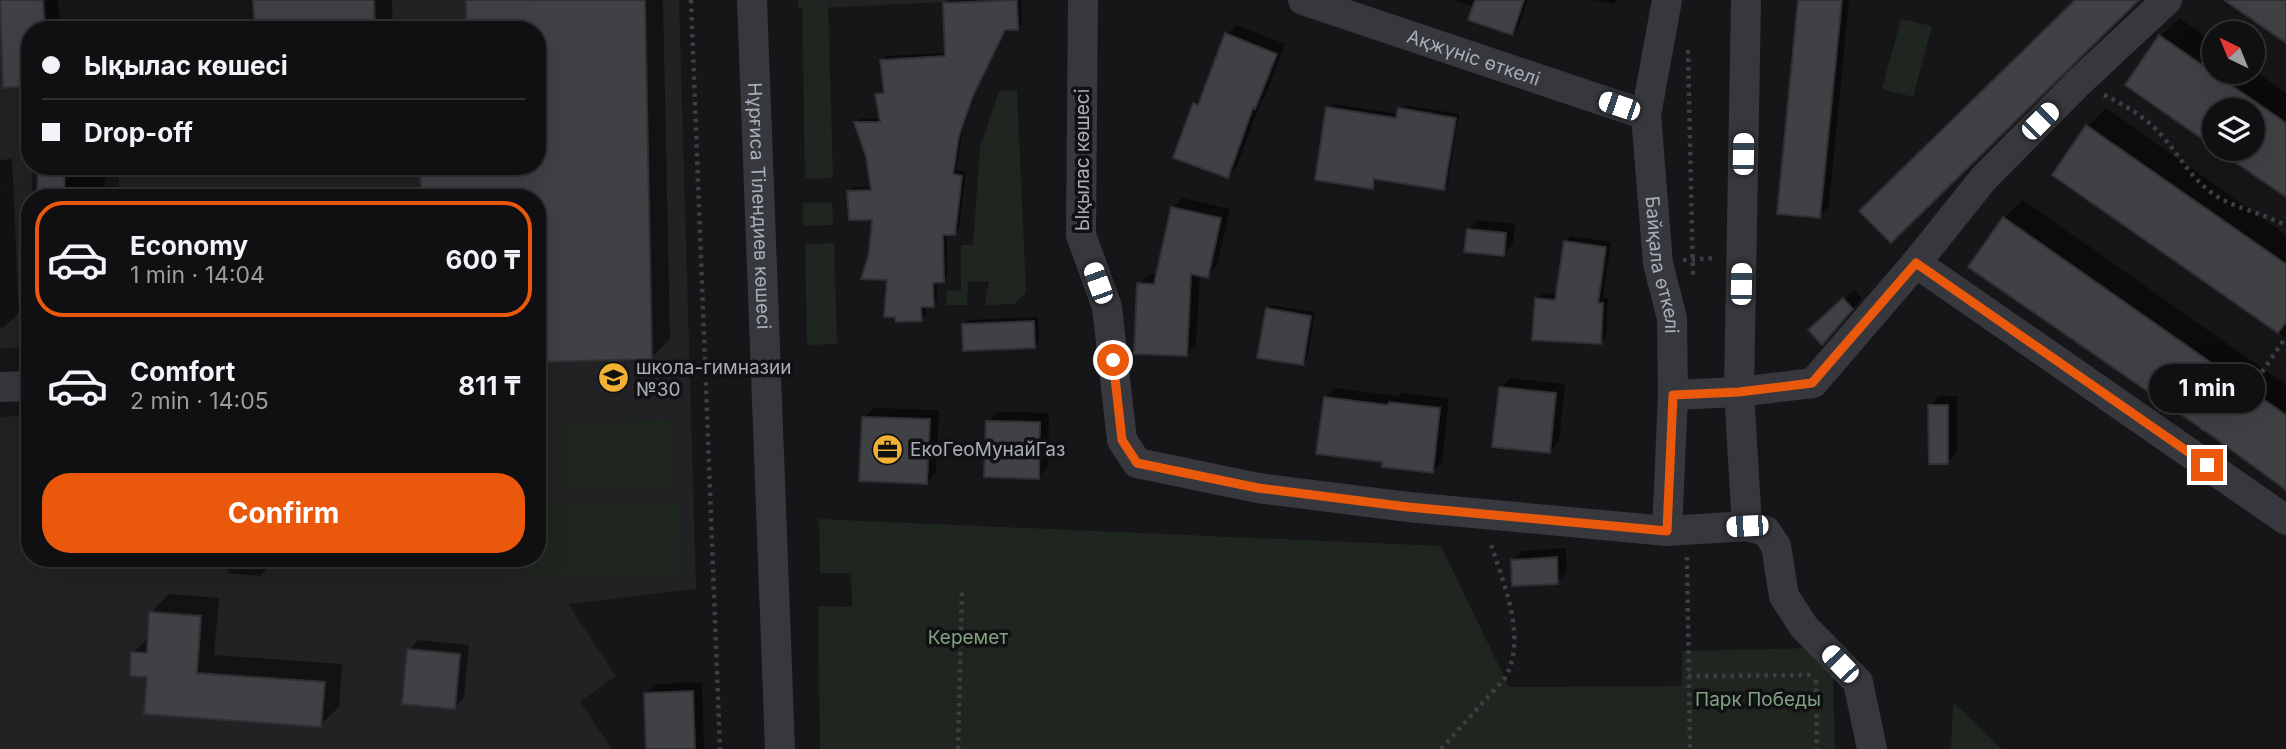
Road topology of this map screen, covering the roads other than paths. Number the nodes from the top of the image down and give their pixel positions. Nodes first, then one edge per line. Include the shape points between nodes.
1 (751, 0) edge
2 (1083, 0) edge
3 (1303, 0) edge
4 (1667, 0) edge
5 (1746, 0) edge
6 (2167, 0) edge
7 (1646, 115) junction
8 (1916, 263) junction
9 (21, 386) edge
10 (0, 387) edge
11 (1739, 392) junction
12 (1673, 395) junction
13 (2286, 520) edge
14 (1747, 526) junction
15 (1677, 530) junction
16 (780, 749) edge
17 (1872, 749) edge

1 - 16 street, Нұрғиса Тілендиев көшесі
2 - 15 street, Ықылас көшесі via 1081,235 1107,307 1122,440 1137,463 1258,488 1408,507
3 - 7 street, Ақжүніс өткелі
4 - 7 street, Байқала өткелі
5 - 11 street
6 - 8 street via 1984,178
7 - 12 street, Байқала өткелі via 1658,264 1672,318
8 - 11 street via 1812,383
8 - 13 street
9 - 10 street
11 - 12 street
11 - 14 street
12 - 15 street, Байқала өткелі
14 - 15 street
14 - 17 street via 1766,531 1776,546 1784,596 1804,626 1858,682

